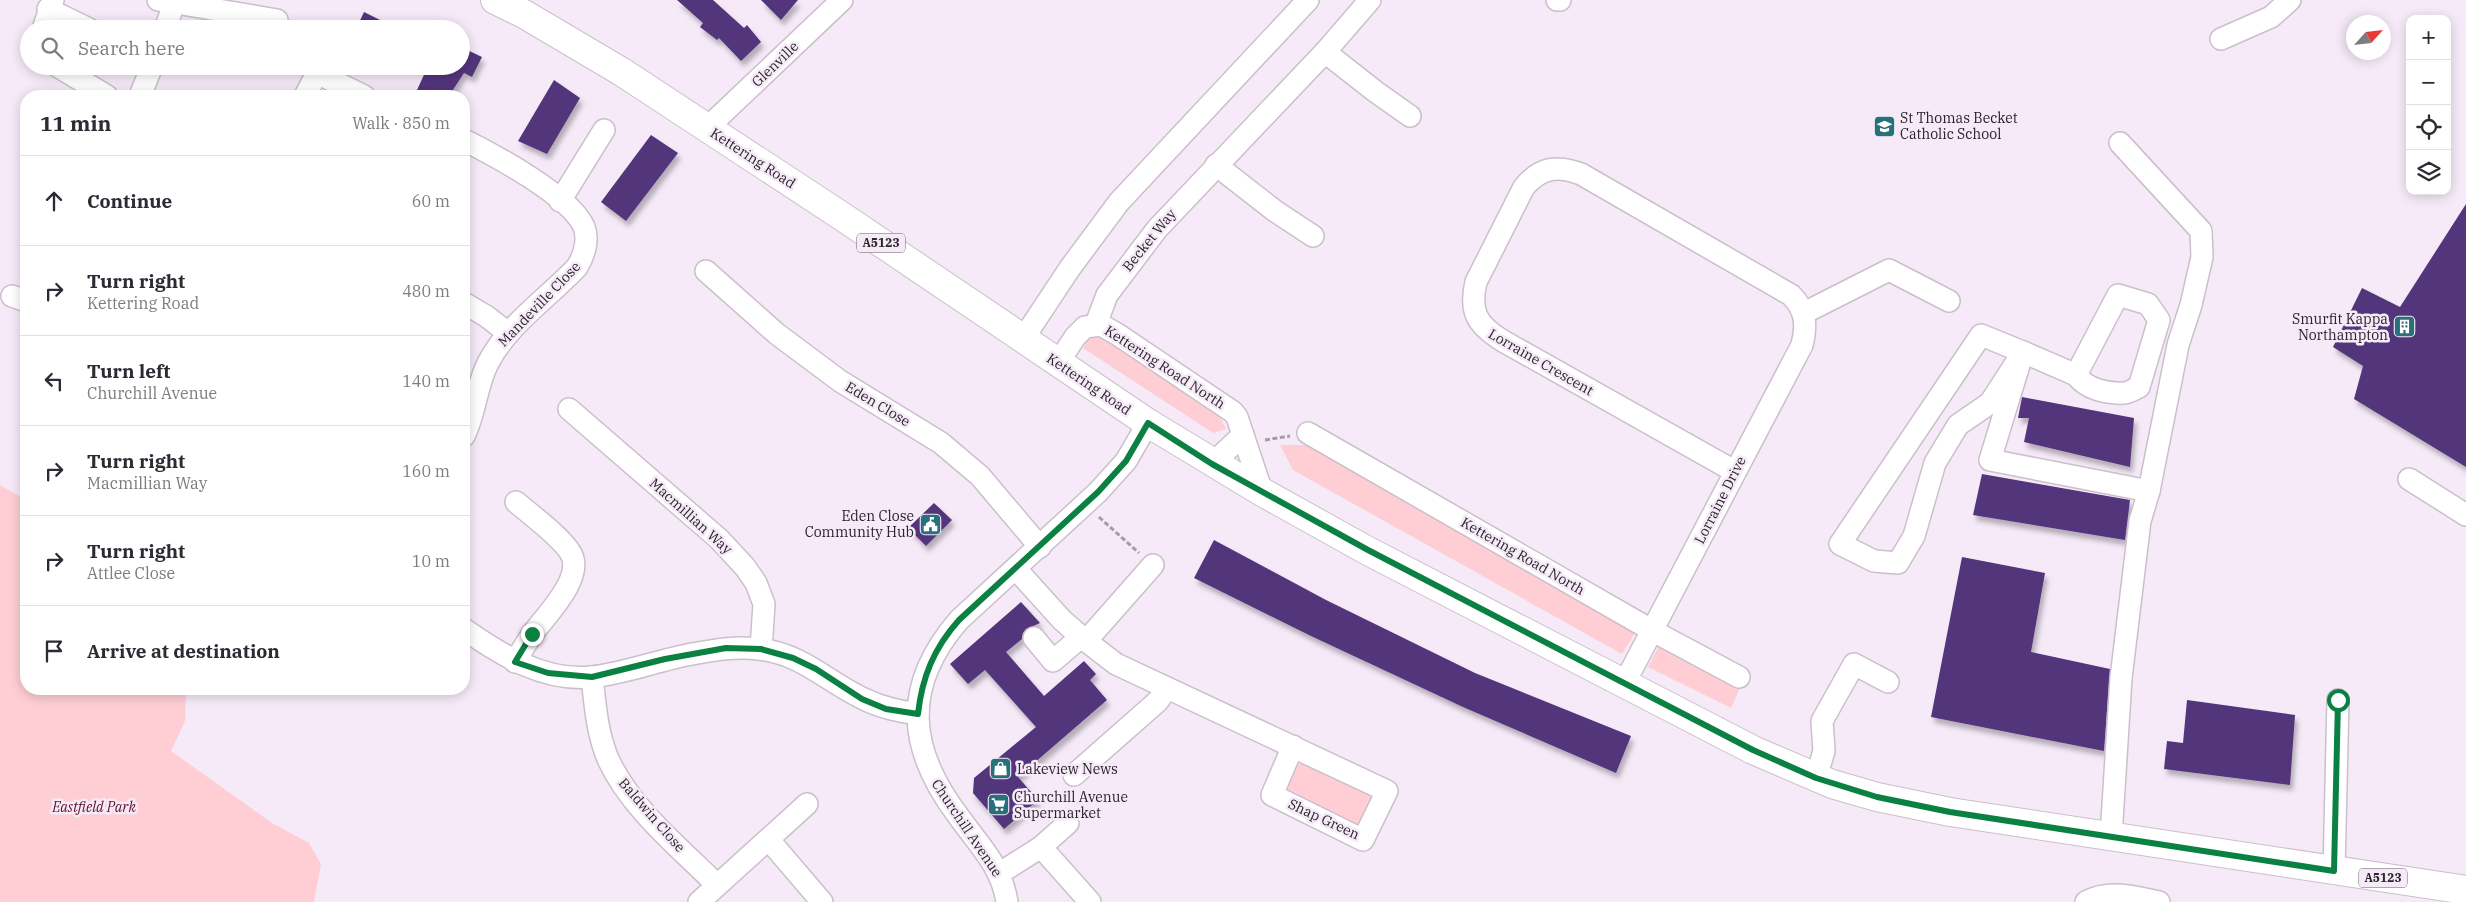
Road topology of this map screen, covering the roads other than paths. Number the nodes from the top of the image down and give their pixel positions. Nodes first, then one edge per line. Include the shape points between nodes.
1 (496, 0) edge
2 (842, 0) edge
3 (1308, 0) edge
4 (1370, 0) edge
5 (2290, 0) edge
6 (166, 2) edge
7 (48, 13) edge
8 (278, 16) edge
9 (66, 20) edge
10 (165, 20) edge
11 (2221, 39) dead end
12 (1325, 52) junction
13 (72, 75) edge
14 (148, 75) edge
15 (311, 75) edge
16 (323, 75) edge
17 (97, 90) edge
18 (142, 90) edge
19 (307, 90) edge
20 (352, 90) edge
21 (1410, 116) dead end
22 (708, 128) junction
23 (604, 130) dead end
24 (470, 143) edge
25 (2120, 143) dead end
26 (1216, 165) junction
27 (560, 201) junction
28 (1314, 236) dead end
29 (706, 271) dead end
30 (1949, 301) dead end
31 (470, 307) edge
32 (1804, 313) junction
33 (1096, 324) junction
34 (508, 333) junction
35 (1023, 339) junction
36 (2023, 352) junction
37 (1058, 363) junction
38 (2076, 376) junction
39 (569, 409) dead end
40 (470, 422) edge
41 (1148, 423) junction
42 (1242, 433) junction
43 (1308, 433) road end
44 (1212, 464) junction
45 (1734, 472) junction
46 (2409, 479) dead end
47 (2149, 491) junction
48 (1262, 492) junction
49 (516, 502) dead end
50 (2466, 514) edge
51 (1040, 547) junction
52 (1153, 565) road end
53 (1016, 569) junction
54 (1653, 631) junction
55 (470, 633) edge
56 (1034, 638) dead end
57 (1083, 639) junction
58 (761, 649) junction
59 (515, 662) junction
60 (592, 677) junction
61 (1740, 677) dead end
62 (1888, 682) dead end
63 (1624, 684) junction
64 (1167, 688) junction
65 (2338, 700) dead end
66 (918, 714) junction
67 (1293, 746) junction
68 (1074, 775) dead end
69 (1816, 778) junction
70 (807, 804) dead end
71 (1068, 823) dead end
72 (2111, 837) junction
73 (769, 840) junction
74 (1041, 847) junction
75 (2334, 871) junction
76 (1000, 873) junction
77 (717, 885) junction
78 (2466, 890) edge
79 (2435, 894) edge
80 (699, 902) edge
81 (822, 902) edge
82 (1007, 902) edge
83 (1090, 902) edge
84 (2086, 902) edge
85 (2159, 902) edge

1 - 22 main road, Kettering Road / A5123 via 574,42
2 - 22 street, Glenville
3 - 35 street via 1119,202
4 - 12 street, Becket Way
5 - 11 street via 2271,17
6 - 8 street
6 - 10 street
7 - 9 street
12 - 21 street
12 - 26 street, Becket Way
13 - 17 street
14 - 18 street
15 - 19 street
16 - 20 street
22 - 35 main road, Kettering Road / A5123
23 - 27 street
24 - 27 street, Mandeville Close via 499,158
25 - 47 street via 2201,230 2202,257 2192,305 2178,345
26 - 28 street
26 - 33 street, Becket Way via 1157,229 1124,272 1103,302
27 - 34 street, Mandeville Close via 584,227 586,235 582,258 568,276
29 - 51 street, Eden Close via 777,334 840,381 942,443 980,476
30 - 32 street via 1889,270
31 - 34 street
32 - 45 street, Lorraine Drive via 1806,329 1802,345
32 - 45 street, Lorraine Crescent via 1791,294 1581,174 1557,168 1533,176 1524,187 1476,282 1473,307 1486,331
33 - 37 street, Kettering Road North via 1080,331
33 - 42 street, Kettering Road North via 1112,331 1228,408 1237,417
34 - 40 street, Mandeville Close via 495,350 482,377
35 - 37 main road, Kettering Road / A5123
36 - 36 street via 1990,403 1958,425 1935,463 1914,536 1898,563 1874,561 1840,544 1981,335
36 - 38 street
36 - 47 street via 1990,460
37 - 41 main road, Kettering Road / A5123
38 - 38 street via 2118,295 2148,304 2159,320 2139,387 2125,394 2094,389
39 - 58 street, Macmillian Way via 719,539 745,567 764,604
41 - 44 main road, Kettering Road / A5123
41 - 51 street, Churchill Avenue via 1126,461 1086,505
42 - 44 street
42 - 48 street, Kettering Road North
43 - 54 street, Kettering Road North
44 - 48 main road, Kettering Road / A5123
45 - 54 street, Lorraine Drive
46 - 50 street
47 - 72 street via 2140,521 2121,678
48 - 63 main road, Kettering Road / A5123
49 - 59 street via 565,546 573,558 574,568 568,588
51 - 53 street, Churchill Avenue
52 - 57 street
53 - 57 street, Shap Green
53 - 66 street, Churchill Avenue via 946,635 926,674
54 - 61 street, Kettering Road North
54 - 63 street, Lorraine Drive
55 - 59 street
56 - 57 street via 1053,661
57 - 64 street, Shap Green via 1116,664
58 - 60 street via 726,648
58 - 66 street via 816,669 862,699 886,709
59 - 60 street via 548,673
60 - 77 street, Baldwin Close via 599,732 618,777 660,828
62 - 69 street via 1854,664 1822,721 1824,751
63 - 69 main road, Kettering Road / A5123 via 1753,750
64 - 67 street, Shap Green
64 - 68 street via 1158,701
65 - 75 street
66 - 76 street, Churchill Avenue via 919,737 933,779
67 - 67 street, Shap Green via 1387,791 1363,840 1272,795
69 - 72 main road, Kettering Road / A5123 via 1877,797 1931,808
70 - 73 street
71 - 74 street
72 - 75 main road, Kettering Road / A5123
73 - 77 street
73 - 81 street
74 - 76 street
74 - 83 street
75 - 79 main road, Kettering Road / A5123
76 - 82 street, Churchill Avenue
77 - 80 street
78 - 79 main road, Kettering Road / A5123
84 - 85 street via 2103,895

